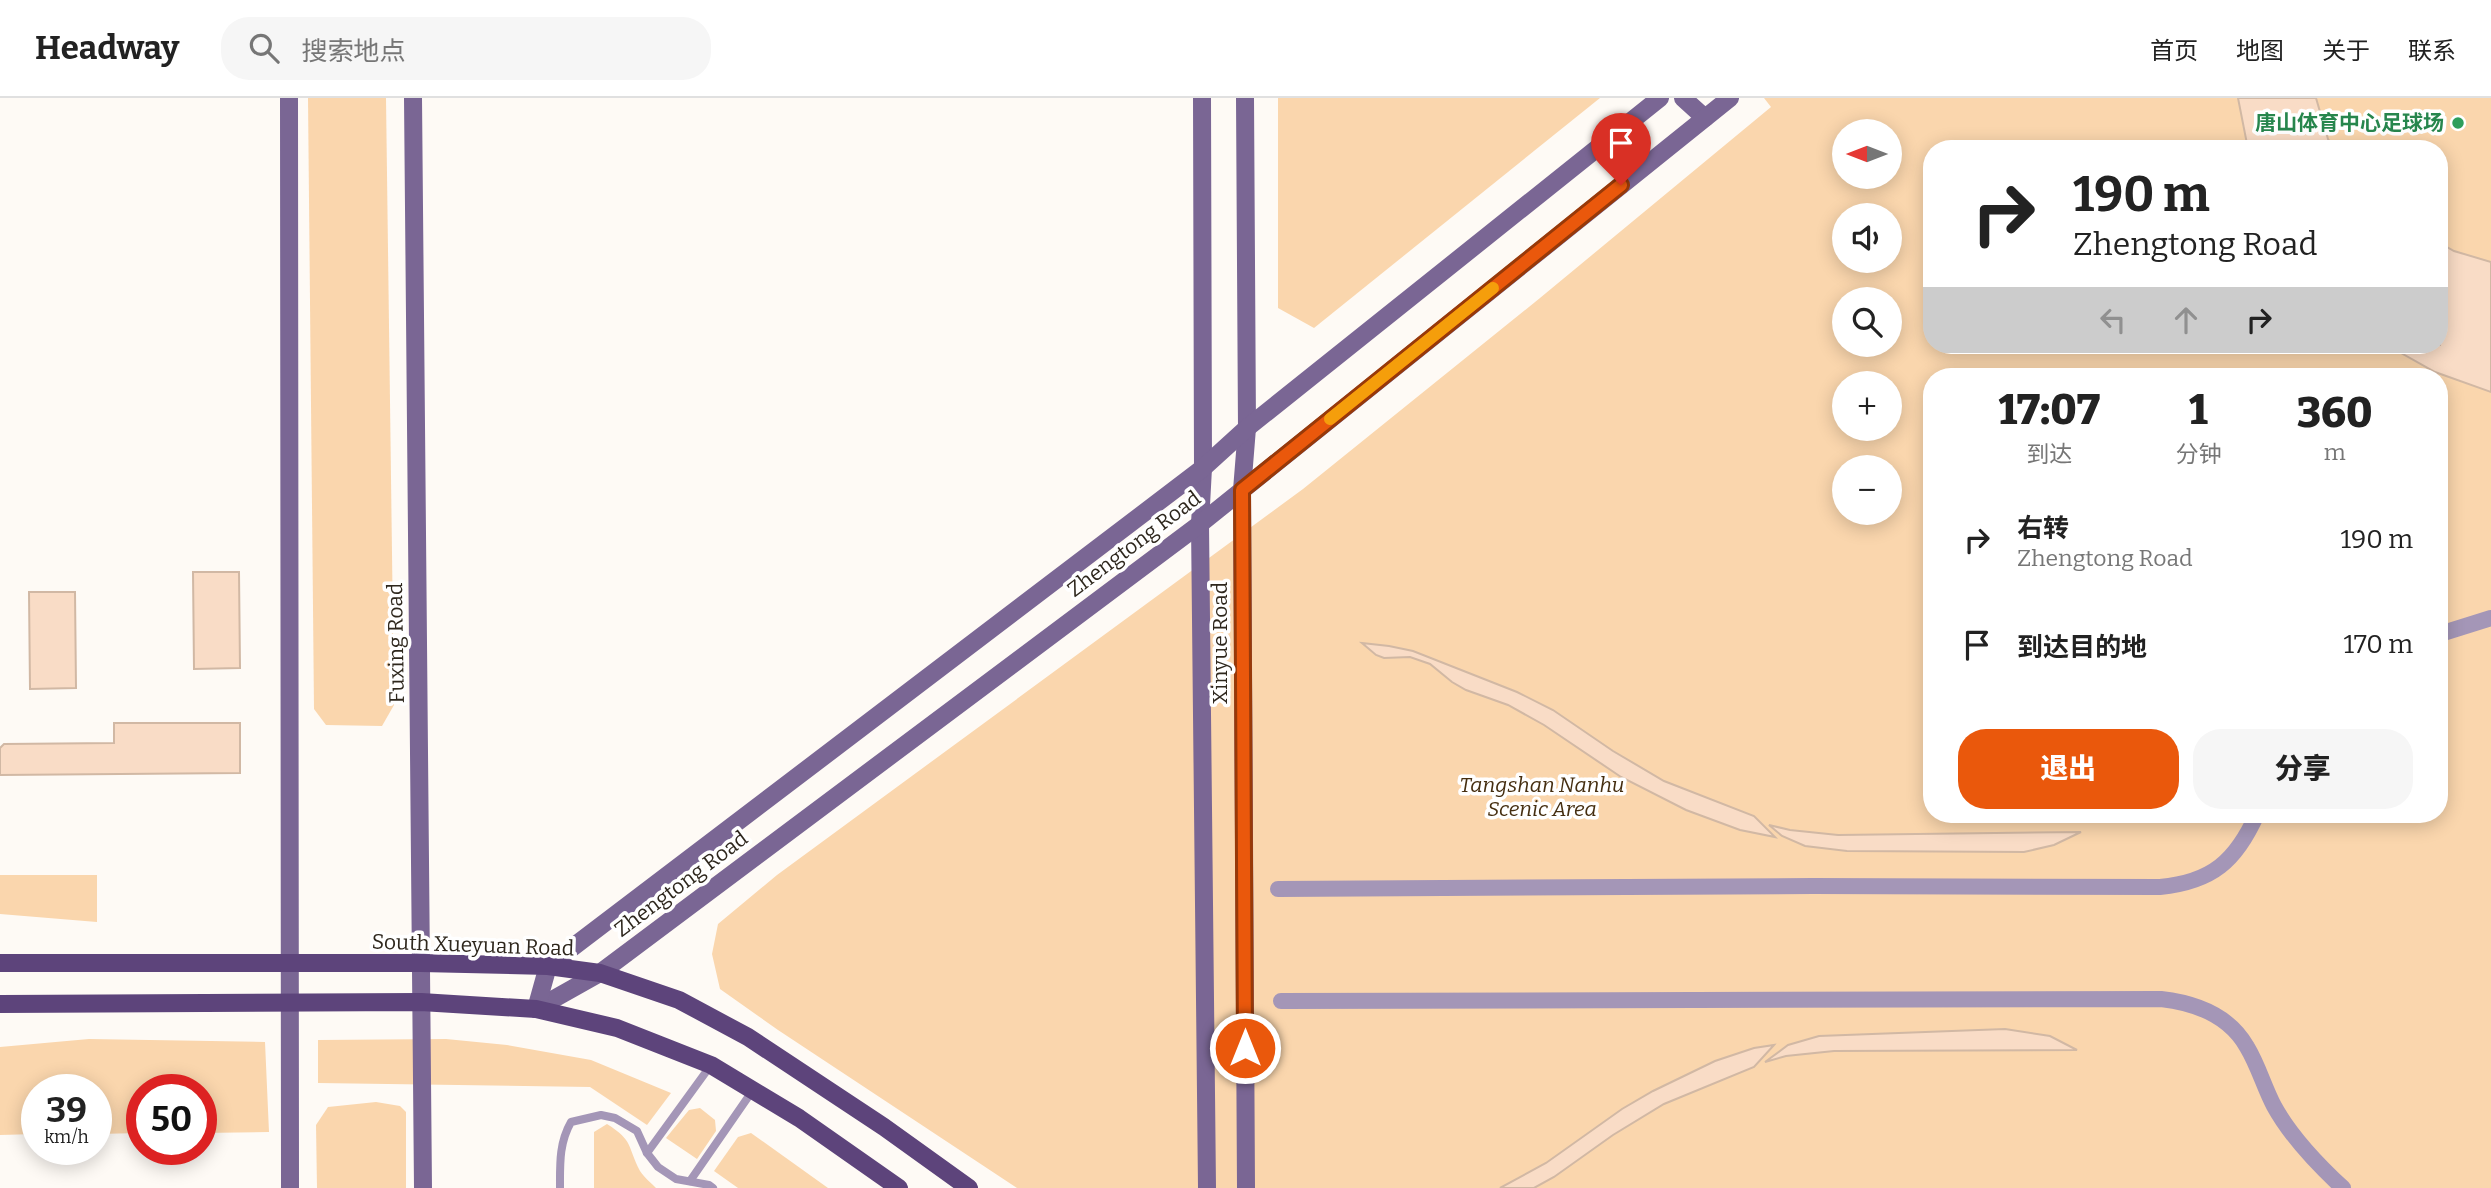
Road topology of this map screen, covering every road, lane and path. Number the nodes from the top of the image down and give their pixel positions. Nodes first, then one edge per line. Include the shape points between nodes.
1 (289, 98) edge
2 (413, 98) edge
3 (1202, 98) edge
4 (1245, 98) edge
5 (1660, 98) edge
6 (1683, 98) edge
7 (1730, 98) edge
8 (1705, 118) junction
9 (1247, 428) junction
10 (1203, 468) junction
11 (1242, 490) junction
12 (1200, 524) junction
13 (2491, 618) edge
14 (2448, 631) edge
15 (2253, 823) edge
16 (1278, 889) dead end
17 (0, 963) edge
18 (421, 963) junction
19 (289, 964) junction
20 (548, 966) junction
21 (600, 973) junction
22 (1280, 1001) dead end
23 (289, 1002) junction
24 (421, 1002) junction
25 (0, 1004) edge
26 (536, 1009) junction
27 (712, 1065) junction
28 (753, 1090) junction
29 (647, 1153) junction
30 (690, 1181) junction
31 (290, 1188) edge
32 (423, 1188) edge
33 (560, 1188) edge
34 (713, 1188) edge
35 (899, 1188) edge
36 (969, 1188) edge
37 (1207, 1188) edge
38 (1246, 1188) edge
39 (2343, 1188) edge

1 - 19 main road
2 - 18 main road, Fuxing Road
3 - 10 main road, Xinyue Road
4 - 9 main road, Xinyue Road
5 - 9 main road, Zhengtong Road
6 - 8 main road
7 - 8 main road, Zhengtong Road
8 - 11 main road, Zhengtong Road
9 - 10 main road, Zhengtong Road
9 - 11 main road, Xinyue Road
10 - 12 main road, Xinyue Road
10 - 20 main road, Zhengtong Road
11 - 12 main road, Zhengtong Road
11 - 38 main road, Xinyue Road
12 - 21 main road, Zhengtong Road
12 - 37 main road, Xinyue Road
13 - 14 street
15 - 16 street via 2246,839 2206,876 2185,885 2160,887
17 - 19 main road, South Xueyuan Road
18 - 19 main road, South Xueyuan Road
18 - 20 main road, South Xueyuan Road
18 - 24 main road, Fuxing Road
19 - 23 main road
20 - 21 main road, South Xueyuan Road
20 - 26 main road
21 - 26 main road, Zhengtong Road
21 - 36 main road, South Xueyuan Road via 679,1000 748,1037
22 - 39 street via 2187,1002 2226,1022 2247,1045 2275,1107 2315,1162
23 - 24 main road
23 - 25 main road
23 - 31 main road
24 - 26 main road
24 - 32 main road, Fuxing Road
26 - 27 main road via 617,1028
27 - 28 main road
27 - 29 lane
28 - 30 lane
28 - 35 main road
29 - 30 lane via 676,1179
29 - 33 lane via 637,1131 615,1118 601,1115 572,1122 563,1137
30 - 34 lane

